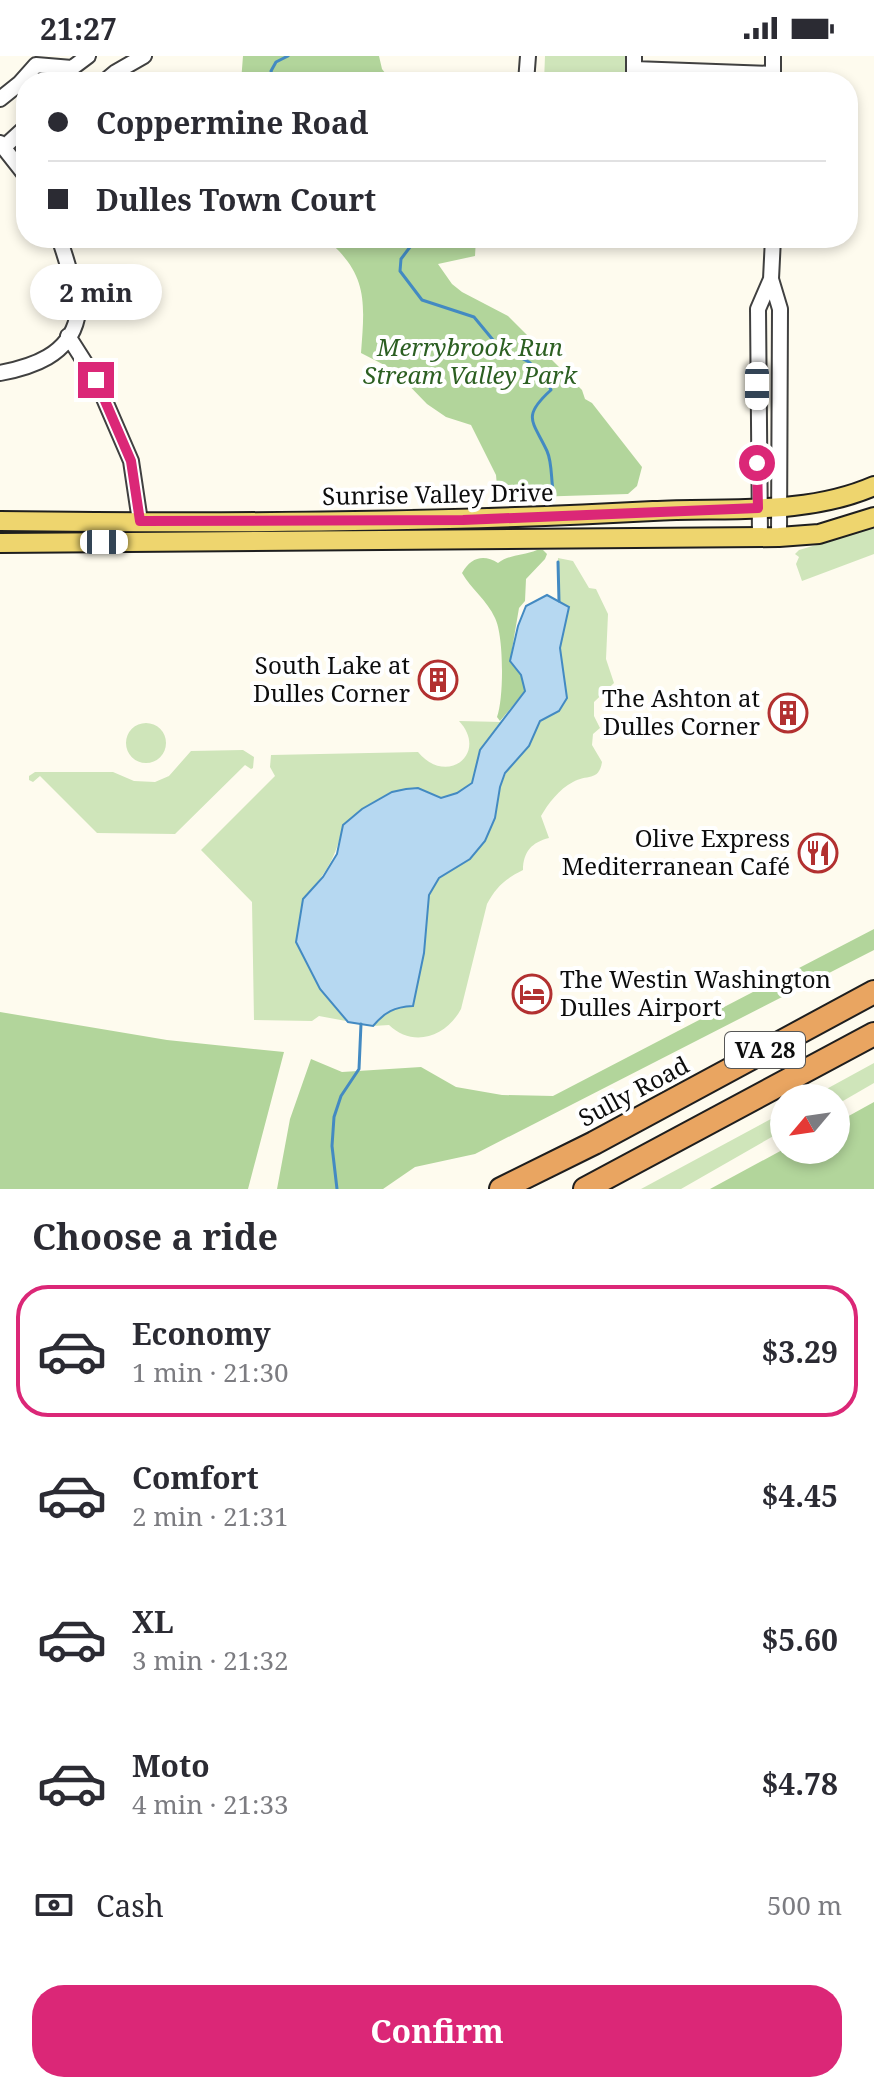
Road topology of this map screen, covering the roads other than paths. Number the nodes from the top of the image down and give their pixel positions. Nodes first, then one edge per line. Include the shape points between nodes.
1 (88, 56) edge
2 (144, 56) edge
3 (634, 69) edge
4 (30, 72) edge
5 (116, 72) edge
6 (680, 72) edge
7 (16, 86) edge
8 (0, 99) edge
9 (2, 145) edge
10 (16, 163) edge
11 (62, 248) edge
12 (773, 248) edge
13 (771, 279) junction
14 (68, 336) junction
15 (0, 373) edge
16 (874, 486) edge
17 (778, 507) junction
18 (758, 508) junction
19 (874, 517) edge
20 (0, 521) edge
21 (140, 521) junction
22 (760, 536) junction
23 (779, 537) junction
24 (0, 543) edge
25 (874, 992) edge
26 (874, 1034) edge
27 (501, 1189) edge
28 (585, 1189) edge

1 - 4 street via 72,68 36,65
2 - 5 street
3 - 6 street
7 - 8 street
9 - 10 street
11 - 14 street via 77,317
12 - 13 street
13 - 17 street via 780,309
13 - 18 street via 758,309
14 - 15 street via 56,353 37,364
14 - 21 street via 96,380 131,461
16 - 17 main road, Sunrise Valley Drive via 818,503
17 - 18 main road, Sunrise Valley Drive
17 - 23 street
18 - 21 main road, Sunrise Valley Drive via 463,520
18 - 22 street
19 - 23 main road, Sunrise Valley Drive via 819,534
20 - 21 main road, Sunrise Valley Drive
22 - 23 main road, Sunrise Valley Drive
22 - 24 main road, Sunrise Valley Drive
25 - 27 highway, Sully Road / VA 28
26 - 28 highway, VA 28

